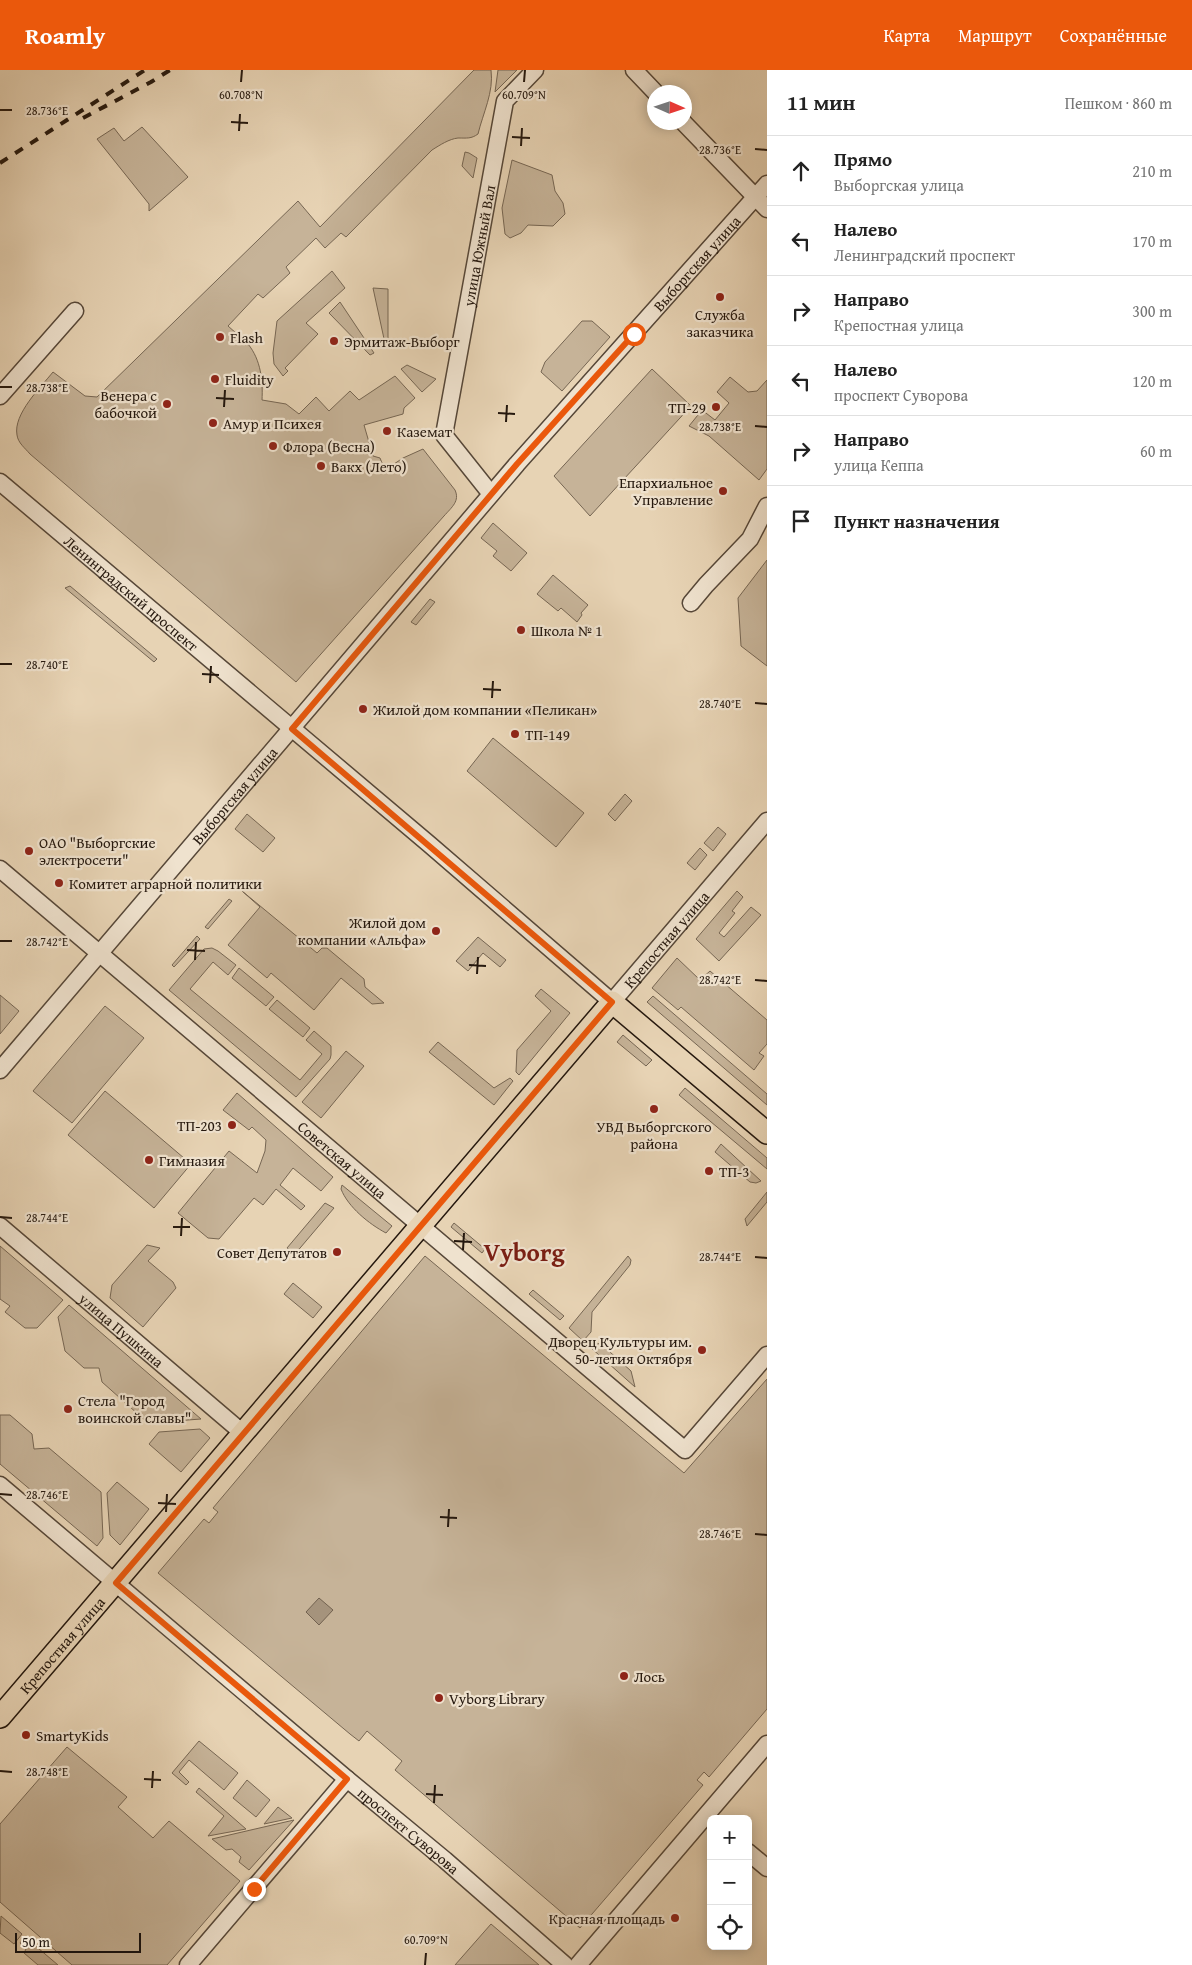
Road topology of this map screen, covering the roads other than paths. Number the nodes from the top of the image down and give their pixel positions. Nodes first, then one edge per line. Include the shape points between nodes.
1 (535, 70) edge
2 (634, 70) edge
3 (648, 85) edge
4 (691, 130) edge
5 (767, 184) edge
6 (755, 198) junction
7 (767, 209) edge
8 (75, 311) dead end
9 (0, 396) edge
10 (0, 482) edge
11 (491, 494) junction
12 (767, 506) edge
13 (691, 603) dead end
14 (292, 729) junction
15 (767, 820) edge
16 (0, 869) edge
17 (100, 954) junction
18 (612, 1002) junction
19 (0, 1070) edge
20 (767, 1133) edge
21 (0, 1226) edge
22 (420, 1226) junction
23 (767, 1355) edge
24 (244, 1434) junction
25 (0, 1484) edge
26 (116, 1583) junction
27 (0, 1717) edge
28 (767, 1744) edge
29 (347, 1779) junction
30 (710, 1815) edge
31 (707, 1819) edge
32 (752, 1855) edge
33 (767, 1868) edge
34 (584, 1963) edge
35 (188, 1965) edge
36 (565, 1965) edge

1 - 11 street, улица Южный Вал via 505,101 444,434
2 - 3 street
4 - 6 street
5 - 6 street, Выборгская улица
6 - 7 street
6 - 11 street, Выборгская улица
8 - 9 street
10 - 14 street, Ленинградский проспект
11 - 14 street, Выборгская улица
12 - 13 street via 750,539
14 - 17 street, Выборгская улица
14 - 18 street, Ленинградский проспект
15 - 18 street, Крепостная улица
16 - 17 street, Советская улица
17 - 19 street, Выборгская улица
17 - 22 street, Советская улица
18 - 20 main road, Ленинградский проспект
18 - 22 main road, Крепостная улица
21 - 24 street, улица Пушкина
22 - 23 street, Советская улица via 685,1450
22 - 24 main road, Крепостная улица
24 - 26 main road, Крепостная улица
25 - 26 street, проспект Суворова
26 - 27 main road, Крепостная улица
26 - 29 street, проспект Суворова
28 - 30 street
29 - 35 street
29 - 36 street, проспект Суворова via 446,1860
31 - 34 street
32 - 33 street

